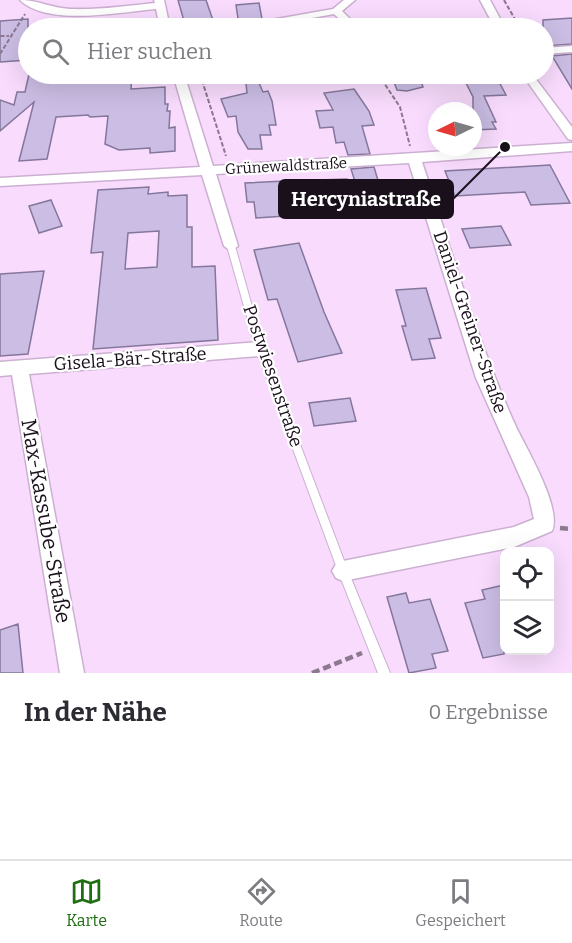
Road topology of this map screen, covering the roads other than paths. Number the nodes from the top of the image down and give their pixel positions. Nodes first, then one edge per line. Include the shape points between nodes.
1 (25, 0) edge
2 (350, 0) edge
3 (485, 0) edge
4 (159, 3) edge
5 (336, 11) junction
6 (163, 18) edge
7 (298, 18) edge
8 (343, 18) edge
9 (495, 18) edge
10 (572, 49) edge
11 (554, 50) edge
12 (181, 84) edge
13 (534, 84) edge
14 (572, 136) edge
15 (572, 147) edge
16 (414, 159) junction
17 (206, 170) junction
18 (0, 182) edge
19 (231, 246) joint
20 (260, 349) junction
21 (10, 369) edge
22 (343, 572) junction
23 (72, 673) edge
24 (384, 673) edge

1 - 4 street via 36,7 79,11
2 - 5 street
3 - 9 street
4 - 6 street
5 - 7 street
5 - 8 street
10 - 11 street
12 - 17 street, Postwiesenstraße
13 - 14 street
15 - 16 street, Grünewaldstraße
16 - 17 street, Grünewaldstraße
16 - 22 street, Daniel-Greiner-Straße via 485,378 539,497 545,524 514,537
17 - 18 street, Grünewaldstraße
17 - 19 street, Postwiesenstraße
19 - 20 lane, Postwiesenstraße
20 - 21 street, Gisela-Bär-Straße
20 - 22 lane, Postwiesenstraße
21 - 23 street, Max-Kassube-Straße
22 - 24 lane, Postwiesenstraße

